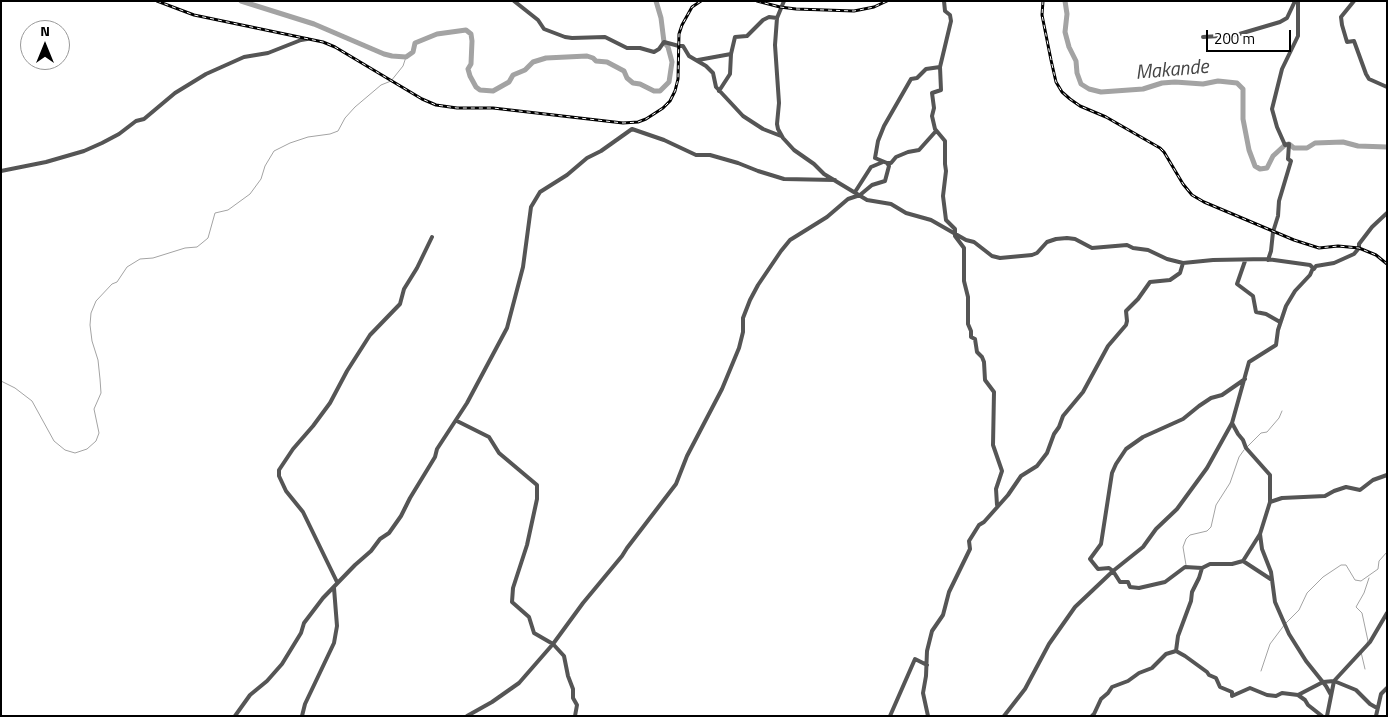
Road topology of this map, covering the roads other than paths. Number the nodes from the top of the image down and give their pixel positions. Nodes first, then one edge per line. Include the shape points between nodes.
1 (514, 1) edge
2 (784, 1) edge
3 (944, 1) edge
4 (1296, 1) edge
5 (1354, 1) edge
6 (776, 18) junction
7 (1203, 37) dead end
8 (307, 39) dead end
9 (731, 54) junction
10 (698, 60) junction
11 (940, 67) junction
12 (1387, 87) edge
13 (719, 91) junction
14 (936, 131) junction
15 (781, 136) junction
16 (885, 163) junction
17 (1, 171) edge
18 (835, 180) junction
19 (855, 192) junction
20 (860, 195) junction
21 (1387, 212) edge
22 (955, 233) junction
23 (432, 237) dead end
24 (1245, 260) junction
25 (1268, 260) junction
26 (1183, 263) junction
27 (1315, 268) junction
28 (1280, 322) junction
29 (1245, 379) junction
30 (456, 421) junction
31 (1232, 423) junction
32 (1387, 475) edge
33 (1270, 502) junction
34 (997, 506) junction
35 (1260, 534) junction
36 (1243, 561) junction
37 (1202, 568) junction
38 (1113, 571) junction
39 (1272, 580) junction
40 (337, 582) junction
41 (334, 588) junction
42 (1387, 613) edge
43 (553, 644) junction
44 (1176, 651) junction
45 (926, 666) junction
46 (1334, 681) junction
47 (1323, 682) junction
48 (1387, 688) edge
49 (1298, 695) junction
50 (1331, 695) junction
51 (1328, 708) junction
52 (1377, 708) junction
53 (235, 716) edge
54 (302, 716) edge
55 (467, 716) edge
56 (575, 716) edge
57 (890, 716) edge
58 (928, 716) edge
59 (1004, 716) edge
60 (1092, 716) edge
61 (1322, 716) edge
62 (1327, 716) edge
63 (1332, 716) edge
64 (1376, 716) edge

1 - 10 street via 538,20 544,30 553,34 572,38 605,37 625,47 654,52 664,42 682,45 689,56
2 - 6 street
3 - 11 street via 951,22
4 - 7 street via 1287,18 1280,22 1236,35
4 - 25 street via 1298,36 1282,68 1272,110 1285,145 1289,144 1288,159 1291,161 1279,201
5 - 12 street via 1341,17 1347,42 1354,41 1369,79
6 - 9 street via 763,20 747,36 735,37
6 - 15 street via 775,51 780,103 777,124
8 - 17 street via 268,53 244,57 206,74 175,93 144,119 102,143 46,162
9 - 10 street
9 - 13 street via 730,74
10 - 13 street via 713,73 714,84
11 - 14 street via 942,90 932,93
11 - 16 street via 925,70 917,79 911,79 904,89 878,141 875,159
13 - 15 street via 752,123
14 - 16 street via 919,150
14 - 22 street via 945,142 943,204 947,221
15 - 18 street via 794,150
16 - 19 street via 871,167
16 - 20 street via 890,167 885,181 872,185
18 - 19 street
18 - 30 street via 784,179 710,155 696,155 630,129 537,194 530,212 524,267 507,328
19 - 20 street
20 - 22 street via 931,220
20 - 43 street via 848,199 827,217 790,240 771,265 750,300 742,322 739,348 678,481
21 - 27 street via 1361,241 1354,254
22 - 26 street via 1000,258 1032,255 1047,242 1067,238 1092,248 1127,245
22 - 34 street via 964,248 970,336 975,339 976,349 984,362 985,380 994,392 992,439 1002,471 996,489
23 - 40 street via 404,289 400,304 370,335 330,403 279,470 278,476 303,512
24 - 25 street
24 - 26 street
24 - 28 street via 1237,284 1253,296 1256,312
25 - 27 street
26 - 34 street via 1180,273 1170,280 1150,282 1125,312 1126,325 1108,346 1083,392 1063,416 1048,452 1037,466 1022,475
27 - 28 street via 1295,291
28 - 29 street via 1276,345 1250,360
29 - 31 street
29 - 38 street via 1183,419 1143,437 1125,451 1112,473 1101,544 1090,559 1099,570 1107,568
30 - 40 street via 389,533
30 - 43 street via 489,437 499,453 537,485 527,545 513,588 512,602 529,617 534,633
31 - 33 street via 1246,448 1270,475
31 - 38 street via 1211,463 1177,510 1156,529 1143,547
32 - 33 street via 1360,490 1346,487 1325,496 1282,498
33 - 35 street
34 - 45 street via 978,525 969,541 970,549 949,592 943,615 932,631
35 - 36 street
35 - 39 street
36 - 37 street via 1210,564
36 - 39 street
37 - 38 street via 1186,568 1165,582 1139,588 1120,582
37 - 44 street via 1178,636
38 - 59 street via 1075,607 1026,689
39 - 47 street via 1275,602 1289,634
40 - 41 street
41 - 53 street via 304,623 282,664 250,695
41 - 54 street via 337,626 334,643
42 - 46 street via 1370,642
43 - 55 street via 519,684
43 - 56 street via 564,658 577,705
44 - 49 street via 1216,678 1220,687 1232,692 1232,696 1250,688 1267,695
44 - 60 street via 1166,654 1152,668 1139,672 1128,682 1112,687 1100,699
45 - 57 street via 915,659
45 - 58 street via 923,693
46 - 47 street
46 - 50 street
46 - 52 street via 1356,690
47 - 49 street
47 - 50 street
48 - 52 street via 1381,694
49 - 61 street
50 - 51 street
51 - 62 street
51 - 63 street
52 - 64 street

